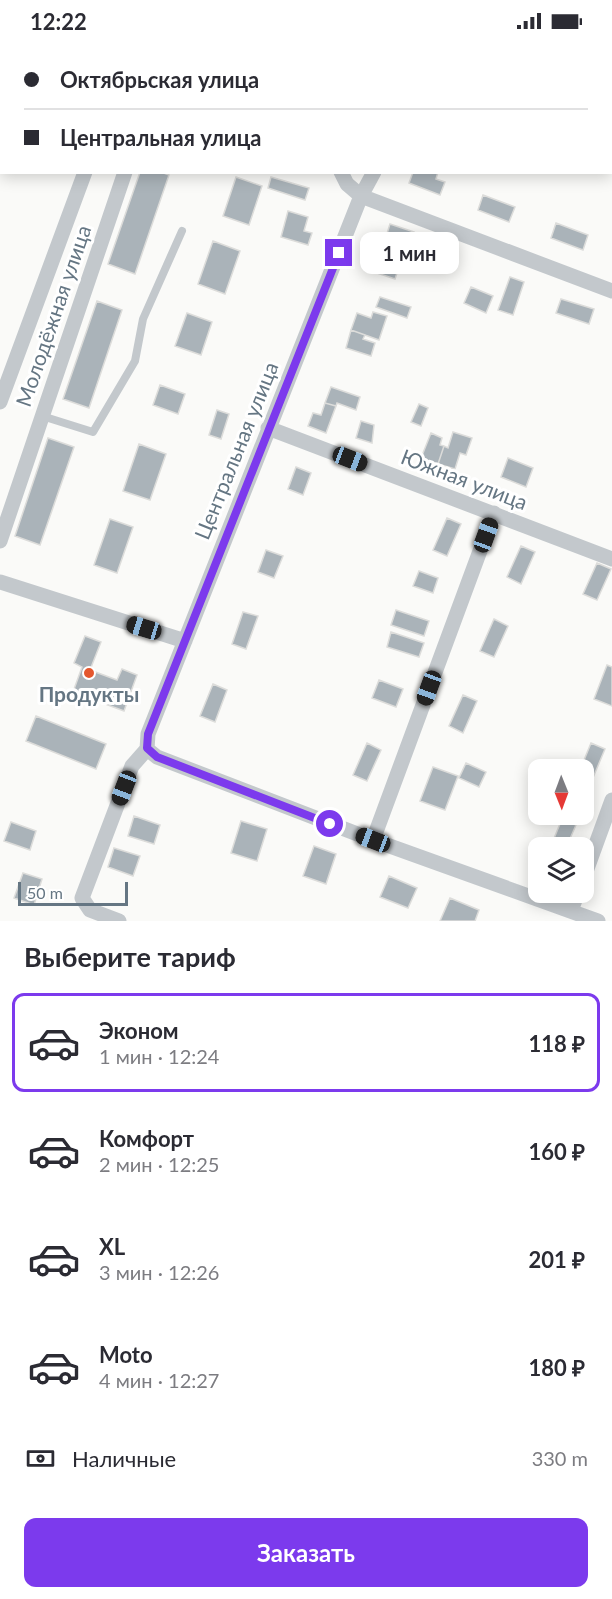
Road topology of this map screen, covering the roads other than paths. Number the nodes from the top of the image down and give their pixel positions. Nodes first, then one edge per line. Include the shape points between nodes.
1 (84, 174) edge
2 (124, 174) edge
3 (341, 174) edge
4 (373, 174) edge
5 (361, 196) junction
6 (182, 231) dead end
7 (612, 291) edge
8 (2, 393) edge
9 (42, 416) junction
10 (268, 428) junction
11 (494, 513) junction
12 (0, 541) edge
13 (612, 559) edge
14 (0, 582) edge
15 (185, 641) junction
16 (147, 748) junction
17 (612, 800) edge
18 (373, 840) junction
19 (594, 850) edge
20 (574, 903) edge
21 (571, 911) junction
22 (119, 921) edge
23 (598, 921) edge

1 - 8 street
2 - 9 street, Молодёжная улица
3 - 5 street
4 - 5 street, Центральная улица
5 - 7 street
5 - 10 street, Центральная улица
6 - 9 lane via 143,319 135,361 93,432
9 - 12 street, Молодёжная улица
10 - 11 street, Южная улица
10 - 15 street, Центральная улица
11 - 13 street, Южная улица
11 - 18 street
14 - 15 street
15 - 16 street, Центральная улица via 148,734
16 - 18 street via 157,757
16 - 22 street via 132,766 82,898 90,910
17 - 19 street
18 - 21 street
20 - 21 street
21 - 23 street

